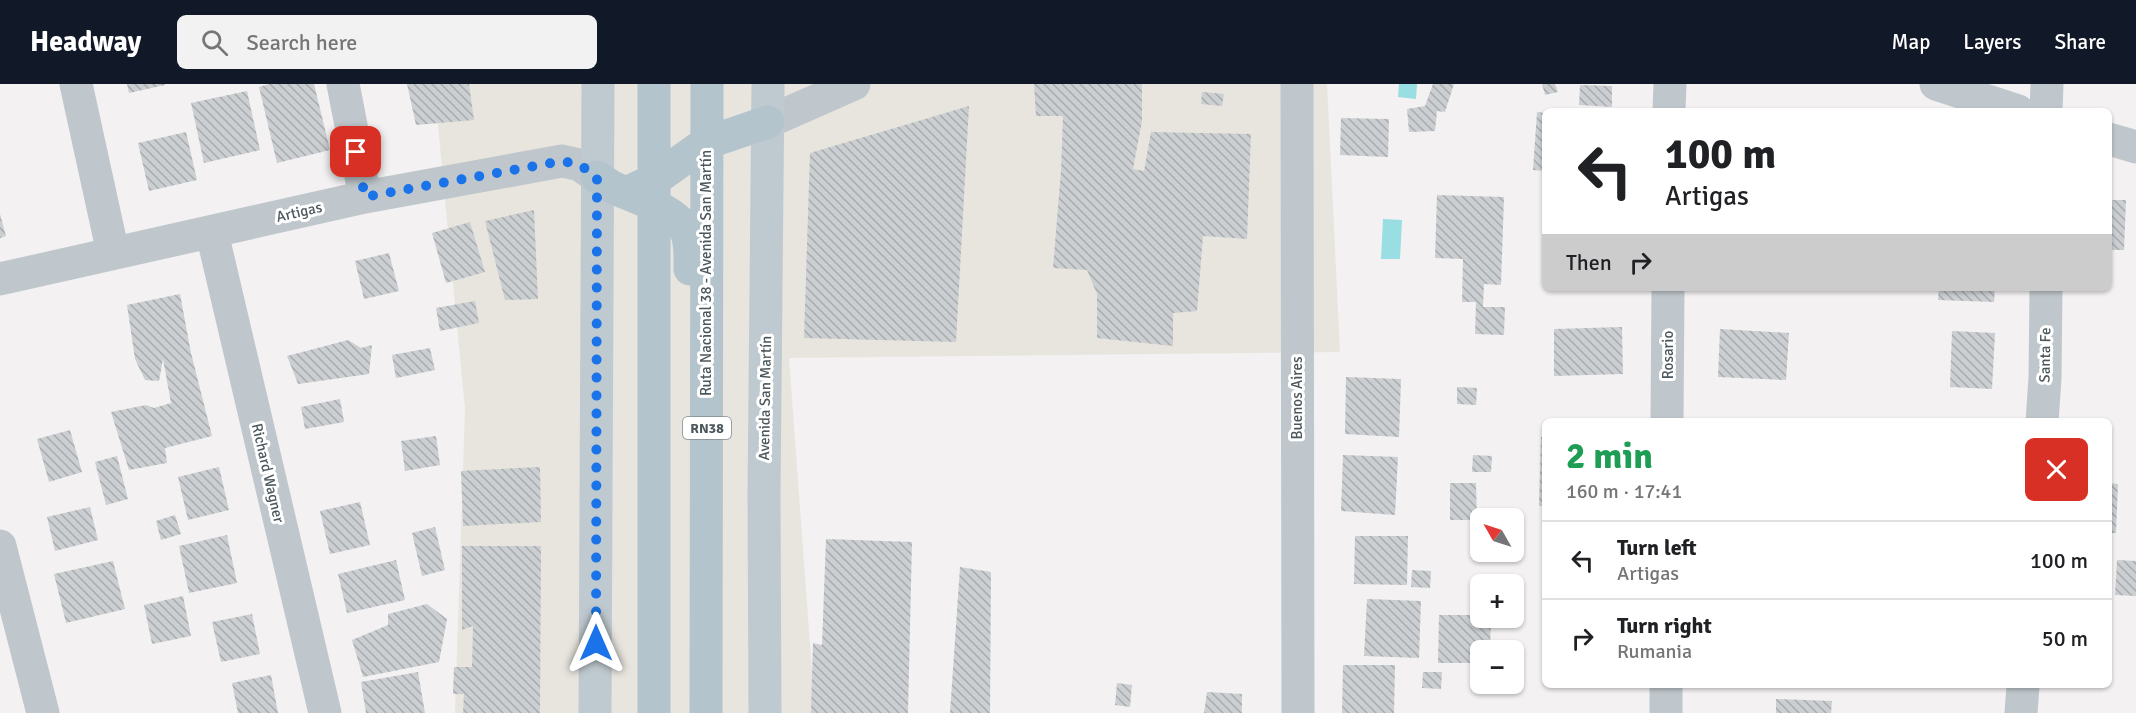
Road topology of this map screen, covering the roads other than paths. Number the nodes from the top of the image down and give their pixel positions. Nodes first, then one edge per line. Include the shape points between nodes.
1 (76, 84) edge
2 (343, 84) edge
3 (598, 84) edge
4 (654, 84) edge
5 (707, 84) edge
6 (768, 84) edge
7 (855, 84) edge
8 (1297, 84) edge
9 (1670, 84) edge
10 (1936, 84) edge
11 (2047, 84) edge
12 (1670, 108) edge
13 (2009, 108) edge
14 (2046, 108) edge
15 (768, 122) junction
16 (2112, 140) edge
17 (706, 143) junction
18 (2136, 147) edge
19 (597, 177) junction
20 (644, 193) junction
21 (365, 197) junction
22 (212, 233) junction
23 (113, 253) junction
24 (0, 279) edge
25 (1668, 291) edge
26 (2046, 291) edge
27 (707, 413) junction
28 (1667, 418) edge
29 (2042, 418) edge
30 (0, 546) edge
31 (1666, 688) edge
32 (2023, 688) edge
33 (43, 713) edge
34 (325, 713) edge
35 (596, 713) edge
36 (654, 713) edge
37 (706, 713) edge
38 (765, 713) edge
39 (1298, 713) edge
40 (1666, 713) edge
41 (2021, 713) edge

1 - 23 street
2 - 21 street
3 - 19 main road
4 - 20 main road
5 - 17 main road, Ruta Nacional 38 - Avenida San Martín / RN38
6 - 15 main road, Avenida San Martín
7 - 15 street
8 - 39 street, Buenos Aires
9 - 12 street
10 - 13 street
11 - 14 street
15 - 17 main road
15 - 38 main road, Avenida San Martín
16 - 18 street
17 - 20 main road
17 - 27 main road, Ruta Nacional 38 - Avenida San Martín / RN38
19 - 20 main road via 612,187
19 - 21 street, Artigas via 580,165 562,161
19 - 35 main road
20 - 27 main road via 686,230 691,391
20 - 36 main road
21 - 22 street, Artigas
22 - 23 street, Artigas
22 - 34 street, Richard Wagner
23 - 24 street, Artigas
25 - 28 street, Rosario
26 - 29 street, Santa Fe
27 - 37 main road, Ruta Nacional 38 - Avenida San Martín / RN38
30 - 33 street
31 - 40 street
32 - 41 street

